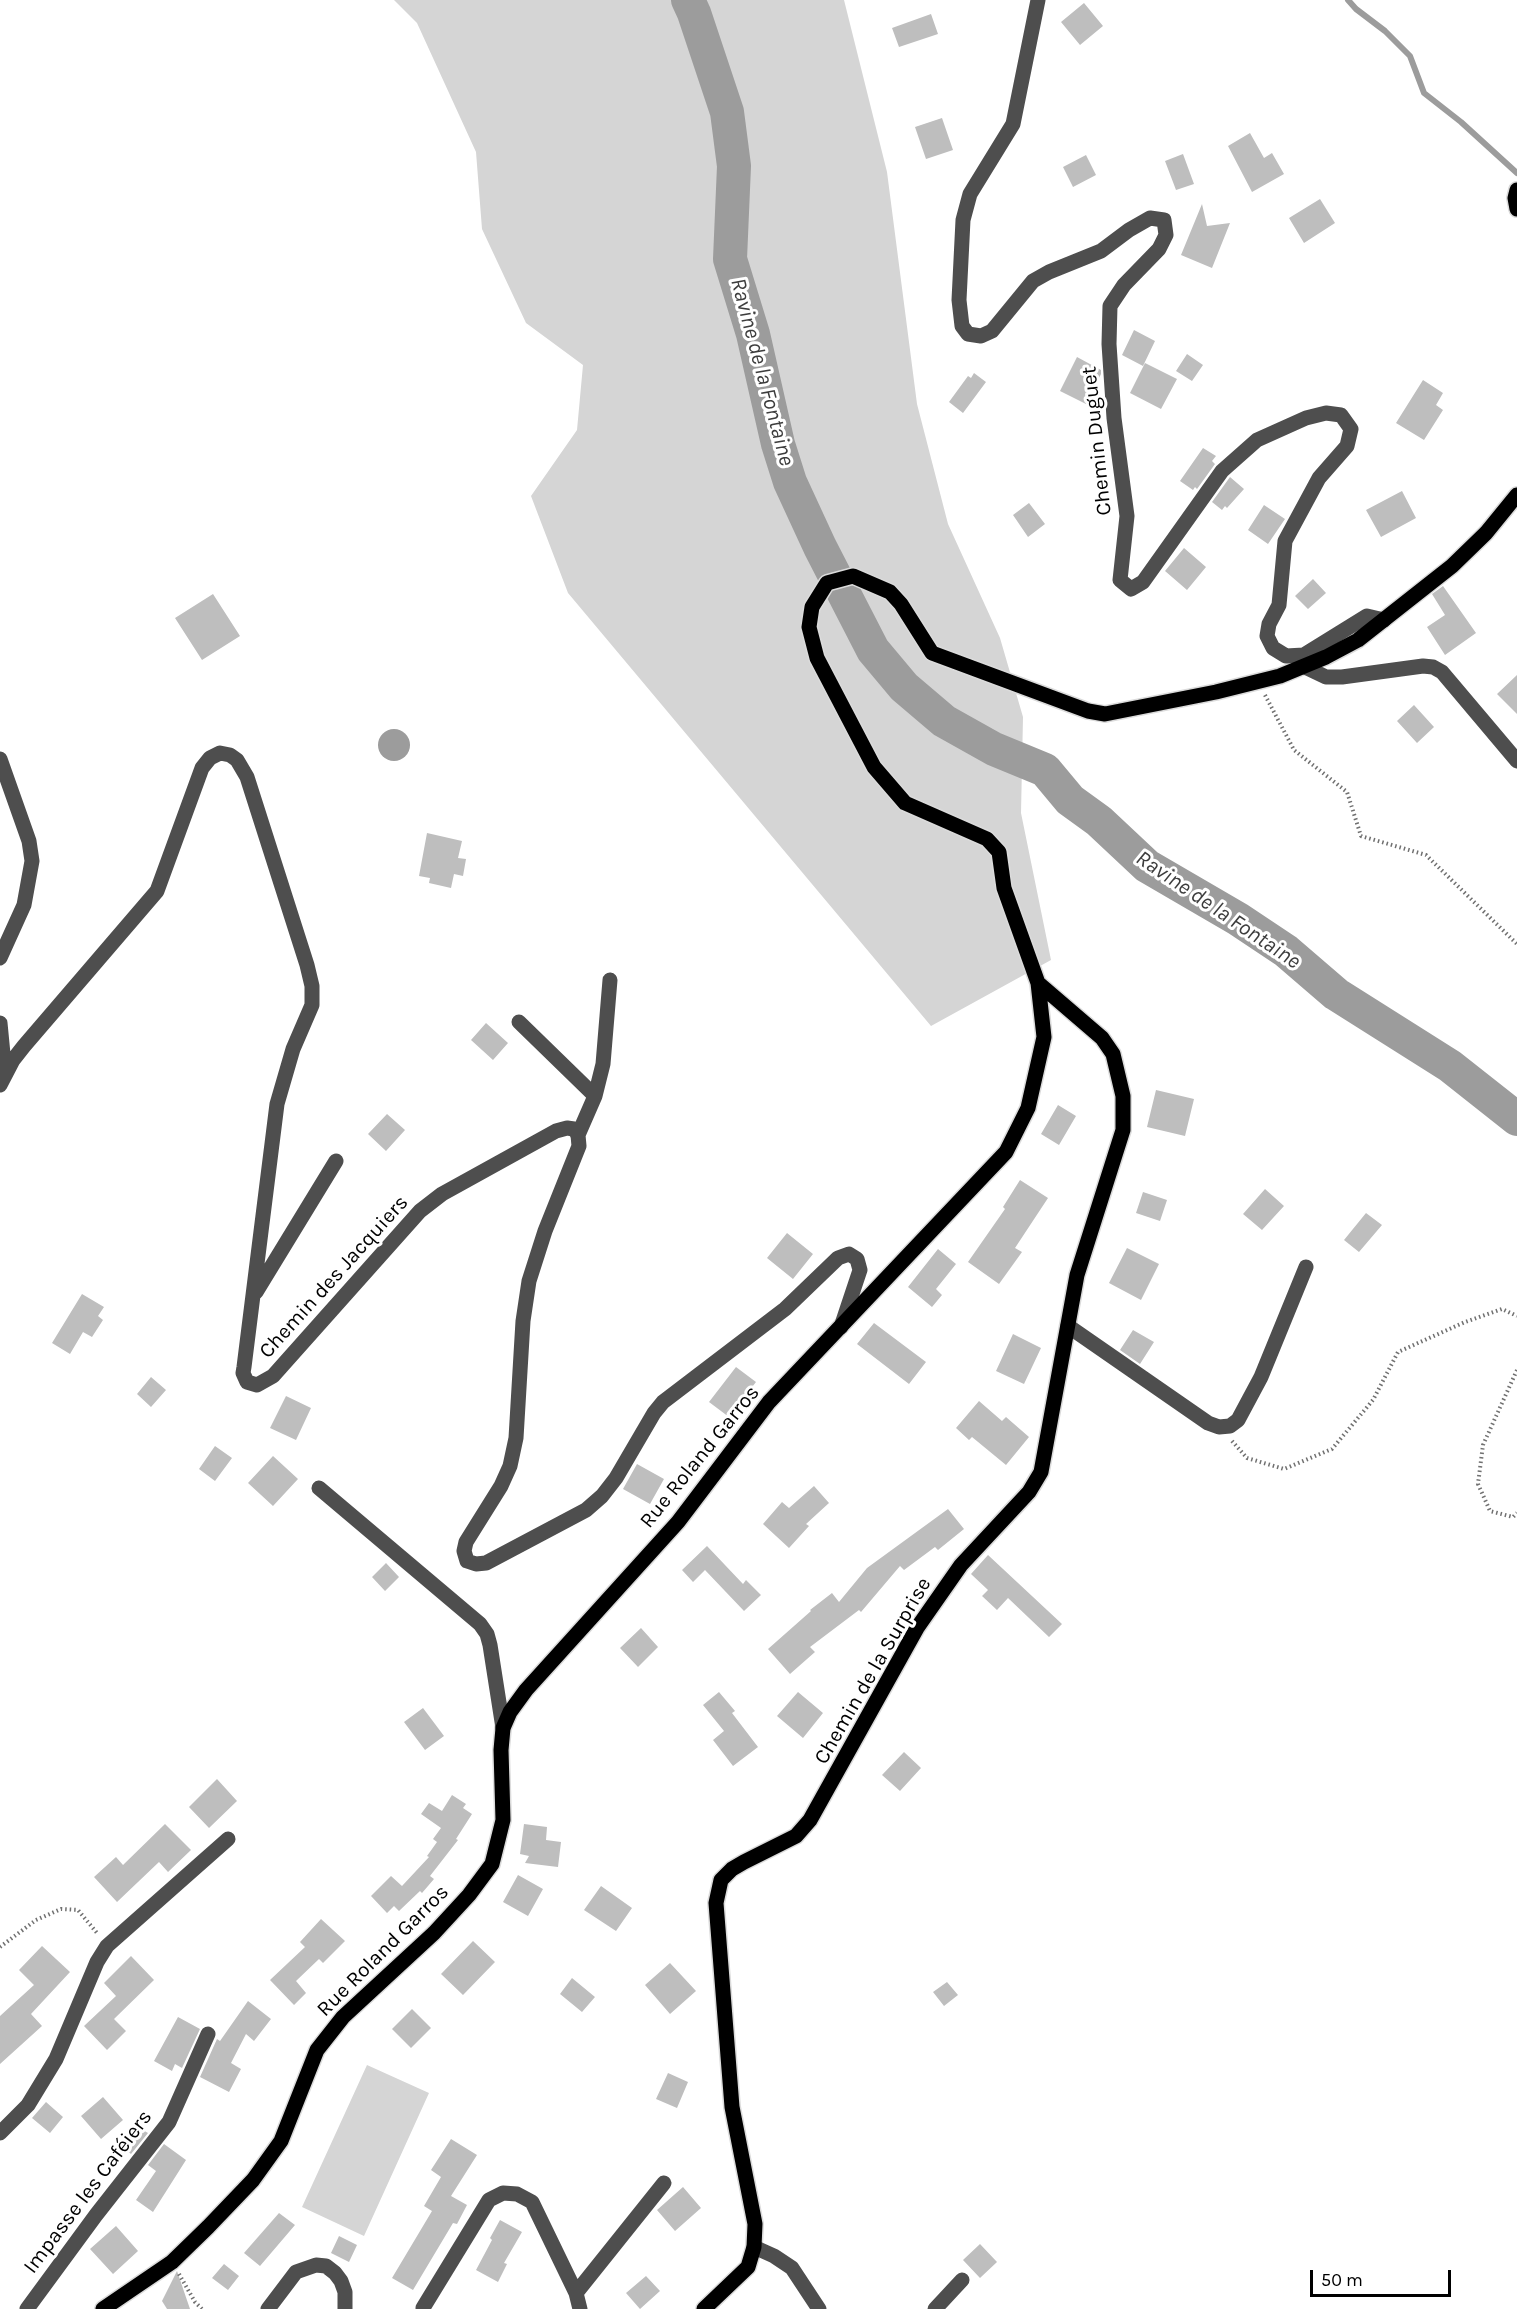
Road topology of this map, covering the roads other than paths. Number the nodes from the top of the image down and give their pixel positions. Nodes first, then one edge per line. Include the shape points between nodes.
1 (1038, 0) edge
2 (1517, 190) edge
3 (1517, 209) edge
4 (1517, 495) edge
5 (1384, 620) junction
6 (1305, 667) junction
7 (0, 759) edge
8 (1517, 761) edge
9 (0, 958) edge
10 (610, 980) dead end
11 (1038, 983) junction
12 (519, 1022) dead end
13 (0, 1023) edge
14 (2, 1080) edge
15 (595, 1096) junction
16 (578, 1135) junction
17 (336, 1161) dead end
18 (1306, 1267) dead end
19 (253, 1297) junction
20 (1068, 1326) junction
21 (841, 1327) junction
22 (319, 1488) dead end
23 (503, 1728) junction
24 (228, 1839) dead end
25 (208, 2034) dead end
26 (0, 2133) edge
27 (664, 2183) dead end
28 (754, 2247) junction
29 (962, 2280) dead end
30 (576, 2293) junction
31 (423, 2308) edge
32 (27, 2309) edge
33 (103, 2309) edge
34 (268, 2309) edge
35 (345, 2309) edge
36 (580, 2309) edge
37 (704, 2309) edge
38 (819, 2309) edge
39 (935, 2309) edge

1 - 5 street, Chemin Duguet via 1013,124 970,194 963,220 959,300 962,326 968,334 981,336 992,330 1033,281 1101,251 1150,219 1164,220 1166,236 1159,249 1124,285 1110,306 1114,418 1127,516 1120,580 1131,589 1143,582 1222,471 1257,440 1326,413 1341,416 1351,429 1347,446 1319,478 1285,541 1278,605 1267,636 1274,648 1286,656 1304,655 1366,616
2 - 3 main road
4 - 5 main road via 1460,558
5 - 6 main road via 1359,640
6 - 8 street via 1326,677 1342,677 1433,667 1442,672
6 - 11 main road, Rue Roland Garros via 1105,714 932,653 890,592 853,576 827,583 812,607 809,627 817,658 874,768 905,803 987,839 999,852 1004,888
7 - 9 street via 29,841 32,861 24,905
10 - 15 street via 603,1064
11 - 20 main road, Chemin de la Surprise via 1102,1038 1113,1054 1123,1096 1123,1130 1077,1275
11 - 21 main road, Rue Roland Garros via 1044,1036 1028,1108 1006,1152
12 - 15 street
13 - 14 street, Chemin des Jacquiers
14 - 19 street, Chemin des Jacquiers via 24,1046 157,891 202,768 220,753 237,760 247,777 312,986 312,1005 293,1049 277,1104
15 - 16 street
16 - 19 street, Chemin des Jacquiers via 574,1129 555,1131 442,1194 404,1226 273,1376 257,1385 247,1382 243,1373
16 - 21 street via 579,1146 529,1281 516,1438 510,1466 466,1542 467,1561 486,1563 586,1510 616,1478 663,1402 785,1309 838,1258 849,1254 857,1259 860,1270
17 - 19 street
18 - 20 street via 1261,1377 1238,1420 1230,1426 1208,1423
20 - 28 main road, Chemin de la Surprise via 1041,1472 1029,1492 961,1565 917,1628 810,1820 796,1836 732,1869 721,1880 716,1903 732,2107 755,2224
21 - 23 main road, Rue Roland Garros via 769,1402 678,1521 526,1690
22 - 23 street via 480,1624 490,1645
23 - 33 main road, Rue Roland Garros via 503,1820 492,1864 435,1933 343,2017 317,2050 281,2140 253,2180 172,2262
24 - 26 street via 107,1946 56,2059 28,2105
25 - 32 street, Impasse les Caféiers via 169,2122
27 - 30 street
28 - 37 main road, Chemin de la Surprise via 748,2267
28 - 38 street via 792,2268
29 - 39 street
30 - 31 street via 532,2202 517,2194 503,2193 489,2200
30 - 36 street
34 - 35 street via 296,2272 316,2265 326,2266 341,2281

